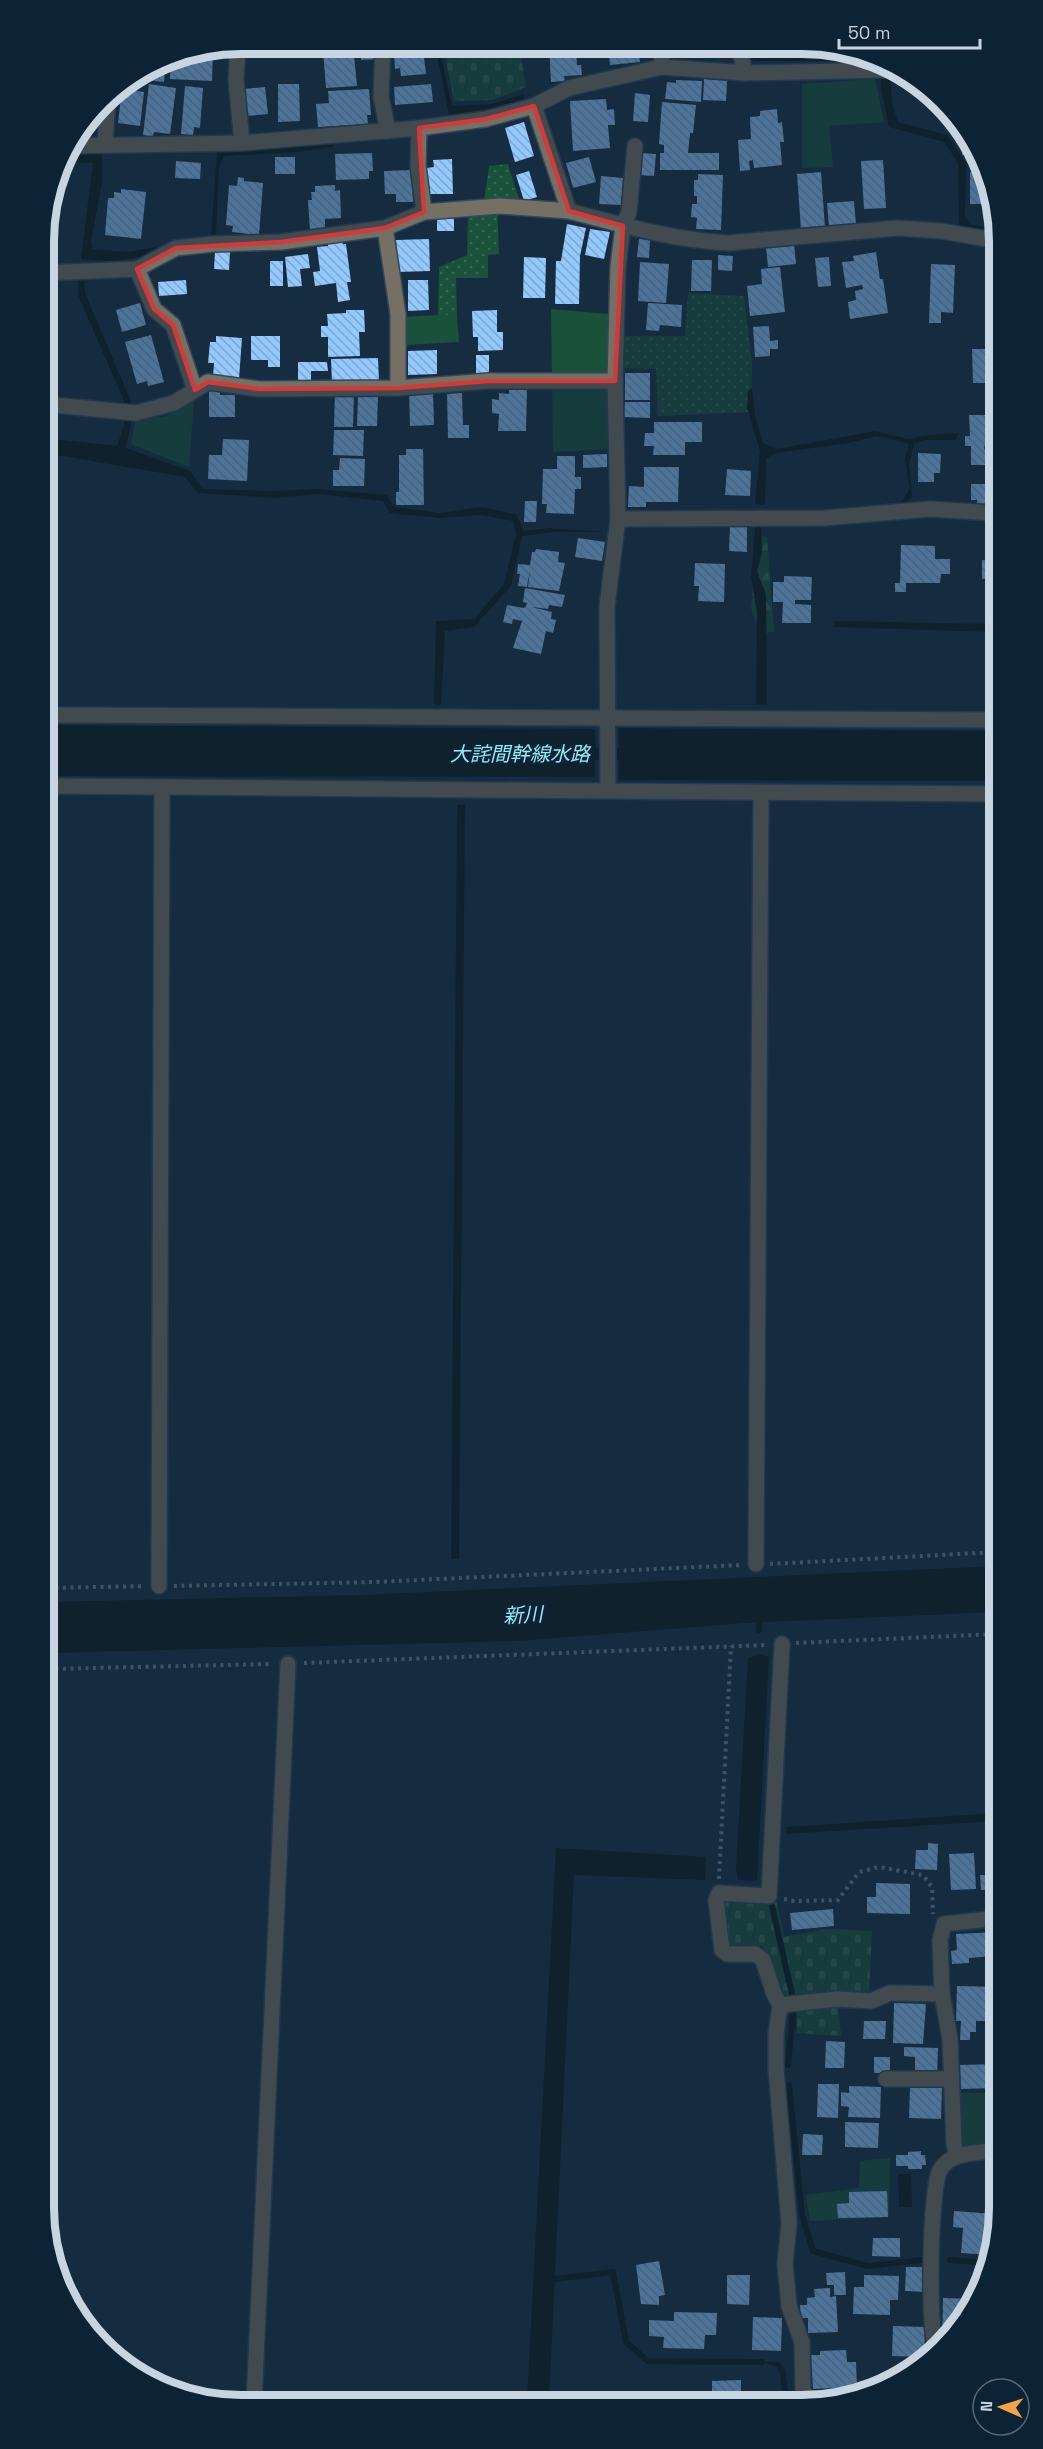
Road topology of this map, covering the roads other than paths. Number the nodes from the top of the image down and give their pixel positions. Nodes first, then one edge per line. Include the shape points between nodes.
1 (237, 54) edge
2 (383, 54) edge
3 (661, 54) edge
4 (741, 54) edge
5 (662, 67) junction
6 (744, 69) junction
7 (877, 70) edge
8 (534, 106) junction
9 (107, 111) edge
10 (419, 128) junction
11 (388, 130) junction
12 (242, 143) junction
13 (80, 146) edge
14 (105, 146) junction
15 (635, 146) dead end
16 (569, 211) junction
17 (424, 212) junction
18 (623, 226) junction
19 (385, 228) junction
20 (989, 239) edge
21 (137, 269) junction
22 (54, 273) edge
23 (615, 381) junction
24 (398, 388) junction
25 (195, 390) junction
26 (54, 405) edge
27 (989, 513) edge
28 (618, 519) junction
29 (54, 715) edge
30 (606, 718) junction
31 (989, 720) edge
32 (54, 786) edge
33 (162, 788) junction
34 (608, 791) junction
35 (761, 794) junction
36 (989, 794) edge
37 (756, 1564) road end
38 (159, 1586) road end
39 (782, 1644) road end
40 (288, 1664) road end
41 (989, 1919) edge
42 (942, 1994) junction
43 (780, 2005) junction
44 (886, 2079) dead end
45 (951, 2079) junction
46 (989, 2151) edge
47 (957, 2155) junction
48 (935, 2339) edge
49 (254, 2395) edge
50 (806, 2395) edge

1 - 12 street
2 - 11 street via 381,97
3 - 5 street
4 - 6 street
5 - 6 street
5 - 8 street via 569,88
6 - 7 street
8 - 10 street via 486,119
8 - 16 street
9 - 14 street
10 - 11 street
10 - 17 street via 418,166
11 - 12 street
12 - 14 street
13 - 14 street
15 - 18 street via 629,212
16 - 17 street via 500,206
16 - 18 street
17 - 19 street
18 - 20 street via 728,243 898,228
18 - 23 street
19 - 21 street via 281,242 176,248
19 - 24 street via 398,314
21 - 22 street
21 - 25 street via 154,309 173,325
23 - 24 street via 489,381
23 - 28 street
24 - 25 street via 259,389 208,382
25 - 26 street via 174,403 136,413
27 - 28 street via 930,509 824,518
28 - 30 street via 607,606
29 - 30 street
30 - 31 street
30 - 34 street
32 - 33 street
33 - 34 street
33 - 38 street
34 - 35 street
35 - 36 street
35 - 37 street
39 - 43 street via 769,1896 719,1893 716,1900 722,1950 727,1954 755,1954 763,1960
40 - 49 street
41 - 42 street via 944,1924 940,1940
42 - 43 street via 890,1994 872,2001 837,1999
42 - 45 street via 950,2039
43 - 50 street via 776,2069 789,2223 785,2264 789,2306 802,2342
44 - 45 street
45 - 47 street
46 - 47 street
47 - 48 street via 940,2170 932,2208

